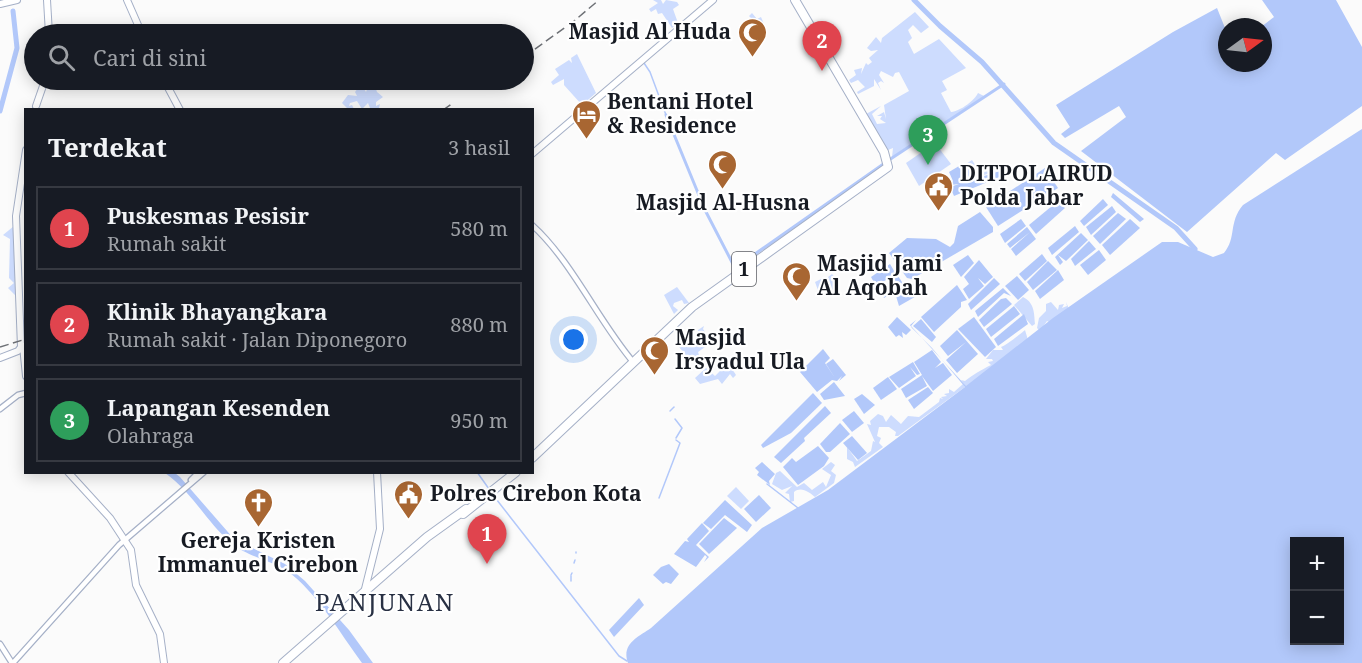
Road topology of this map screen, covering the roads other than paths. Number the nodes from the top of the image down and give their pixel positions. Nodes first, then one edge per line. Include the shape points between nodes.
1 (17, 0) edge
2 (47, 0) edge
3 (52, 0) edge
4 (125, 0) edge
5 (795, 0) edge
6 (710, 1) edge
7 (0, 4) edge
8 (50, 21) joint
9 (137, 24) edge
10 (41, 90) edge
11 (170, 90) edge
12 (35, 108) edge
13 (179, 108) edge
14 (534, 152) edge
15 (24, 163) edge
16 (534, 227) edge
17 (21, 337) junction
18 (9, 355) junction
19 (0, 358) edge
20 (634, 363) junction
21 (24, 364) joint
22 (24, 394) edge
23 (0, 410) edge
24 (534, 456) edge
25 (70, 474) edge
26 (197, 474) edge
27 (201, 474) edge
28 (377, 474) edge
29 (513, 474) edge
30 (190, 483) junction
31 (126, 540) junction
32 (363, 594) junction
33 (0, 644) edge
34 (12, 663) edge
35 (164, 663) edge
36 (283, 663) edge

1 - 7 main road
2 - 8 main road
3 - 8 main road
4 - 9 main road
5 - 20 highway, 1 via 888,162 885,170 696,304
6 - 14 main road
10 - 12 main road
11 - 13 main road
15 - 17 main road via 16,213
16 - 20 street
17 - 18 main road via 20,349
17 - 21 main road
18 - 19 main road
18 - 21 main road via 20,356
20 - 24 highway, 1
22 - 23 street
25 - 31 main road
26 - 30 street
27 - 30 street
28 - 32 main road via 380,529
29 - 32 highway
30 - 31 street
31 - 34 street
31 - 35 main road via 133,555 137,587 160,634
32 - 36 highway
33 - 34 street

